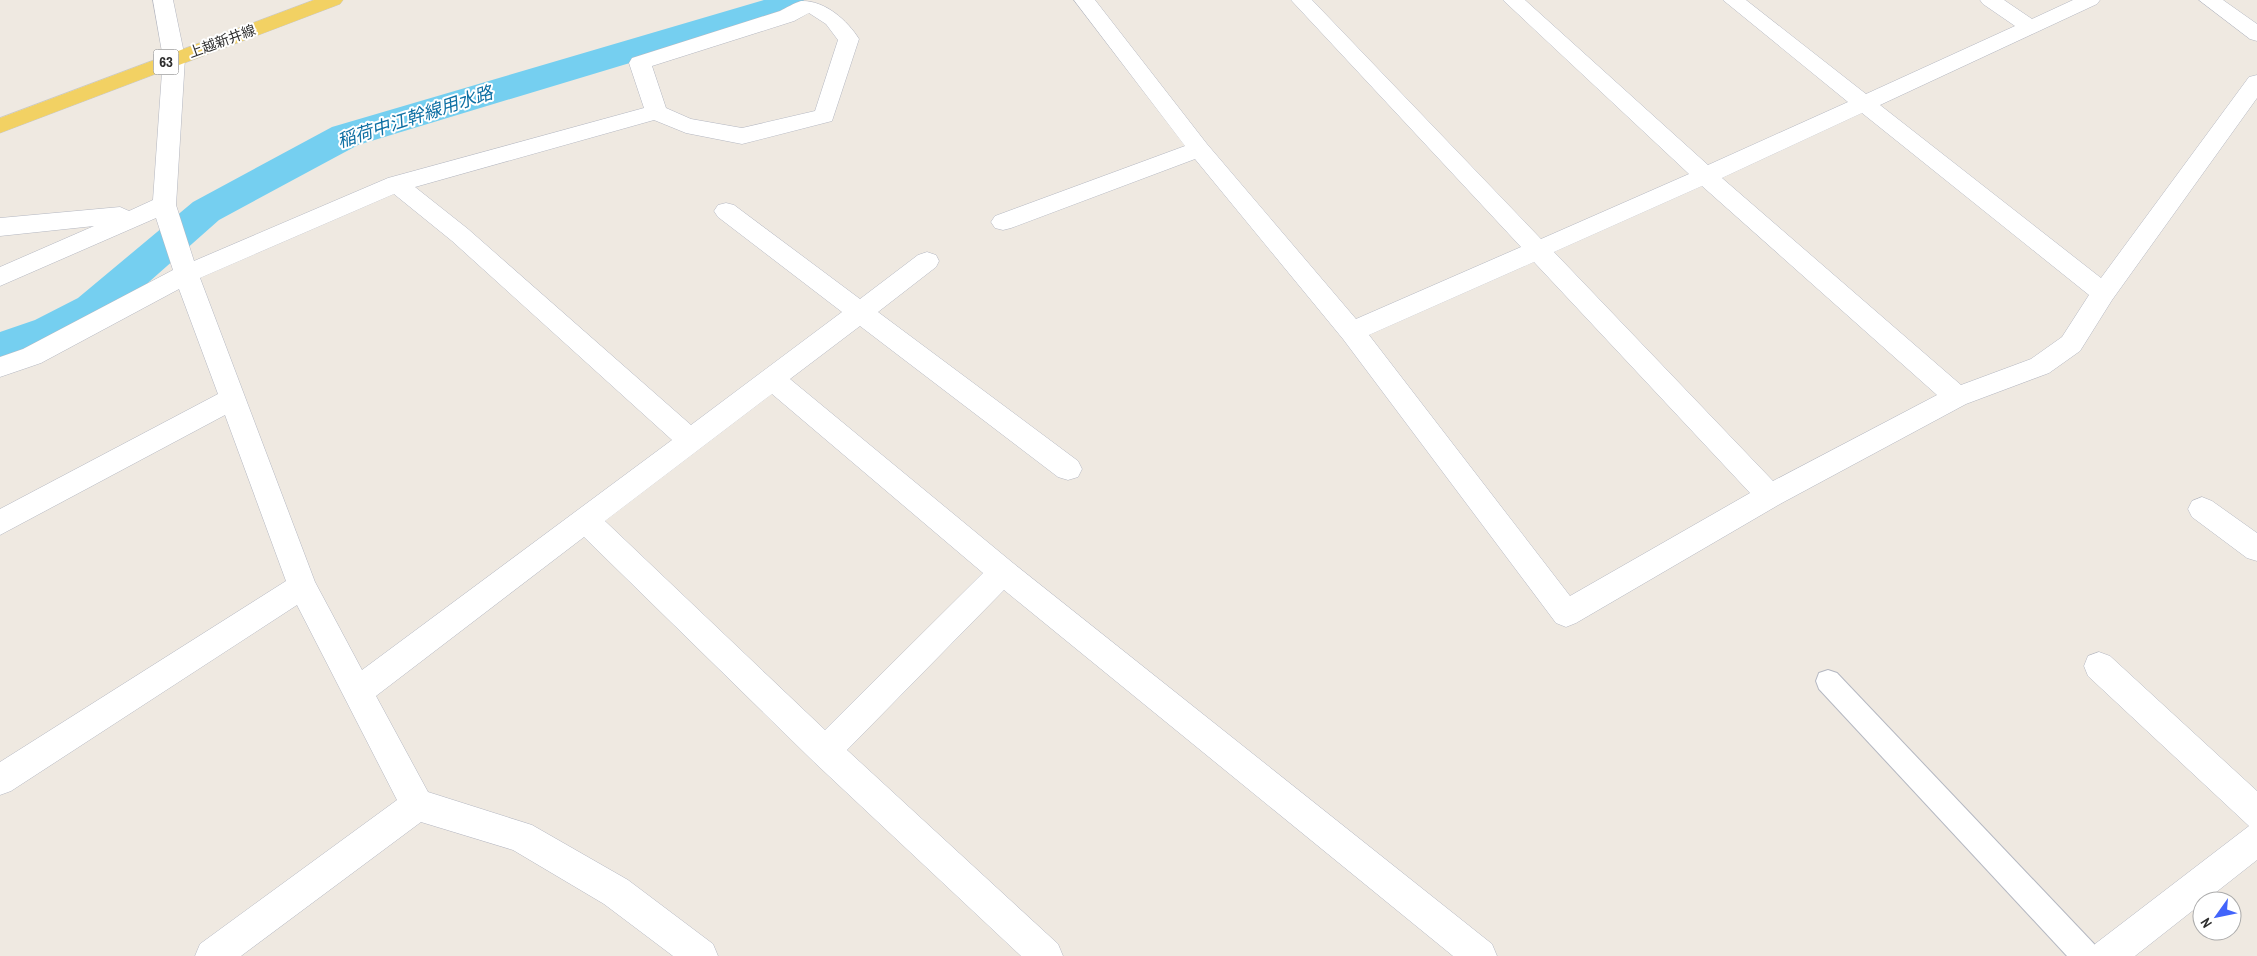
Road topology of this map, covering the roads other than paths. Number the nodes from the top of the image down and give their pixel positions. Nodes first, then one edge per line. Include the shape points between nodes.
1 (163, 0) edge
2 (332, 0) edge
3 (1084, 0) edge
4 (1301, 0) edge
5 (1514, 0) edge
6 (1733, 0) edge
7 (1990, 0) edge
8 (2090, 0) edge
9 (2209, 0) edge
10 (811, 2) edge
11 (2030, 27) junction
12 (2257, 34) edge
13 (174, 58) junction
14 (2257, 82) edge
15 (1863, 104) junction
16 (656, 112) junction
17 (0, 126) edge
18 (1199, 149) junction
19 (1705, 176) junction
20 (396, 184) junction
21 (154, 209) junction
22 (726, 211) dead end
23 (1003, 222) dead end
24 (0, 227) edge
25 (1536, 250) junction
26 (927, 261) dead end
27 (186, 274) junction
28 (0, 277) edge
29 (2103, 293) junction
30 (862, 312) junction
31 (1352, 332) junction
32 (0, 367) edge
33 (772, 379) junction
34 (1956, 397) junction
35 (232, 399) junction
36 (690, 440) junction
37 (1068, 469) dead end
38 (1770, 496) junction
39 (2202, 509) dead end
40 (586, 520) junction
41 (0, 523) edge
42 (2257, 549) edge
43 (1004, 572) junction
44 (302, 586) junction
45 (2098, 666) dead end
46 (1828, 681) dead end
47 (357, 692) junction
48 (824, 751) junction
49 (0, 780) edge
50 (417, 805) junction
51 (2257, 813) edge
52 (2257, 839) edge
53 (212, 956) edge
54 (701, 956) edge
55 (1046, 956) edge
56 (1480, 956) edge
57 (2086, 956) edge
58 (2107, 956) edge

1 - 13 street
2 - 13 main road, 上越新井線 / 63
3 - 18 street
4 - 25 street
5 - 19 street
6 - 15 street
7 - 11 street
8 - 11 street
9 - 12 street
10 - 16 street via 787,16 640,63
10 - 16 street via 833,18 849,39 824,116 742,136 686,126
11 - 15 street
13 - 17 main road, 上越新井線 / 63
13 - 21 street
14 - 29 street
15 - 19 street
15 - 29 street
16 - 20 street
18 - 23 street
18 - 31 street
19 - 25 street
19 - 34 street
20 - 27 street
20 - 36 street via 460,235
21 - 24 street
21 - 27 street
21 - 28 street
22 - 30 street
25 - 31 street
25 - 38 street
26 - 30 street
27 - 32 street via 32,356
27 - 35 street
29 - 34 street via 2071,344 2040,366
30 - 33 street
30 - 37 street
31 - 38 street via 1566,614
33 - 36 street
33 - 43 street
34 - 38 street
35 - 41 street
35 - 44 street
36 - 40 street
39 - 42 street
40 - 47 street
40 - 48 street
43 - 48 street
43 - 56 street
44 - 47 street
44 - 49 street
45 - 51 street
46 - 57 lane
47 - 50 street
48 - 55 street
50 - 53 street
50 - 54 street via 520,836 616,892
52 - 58 street

